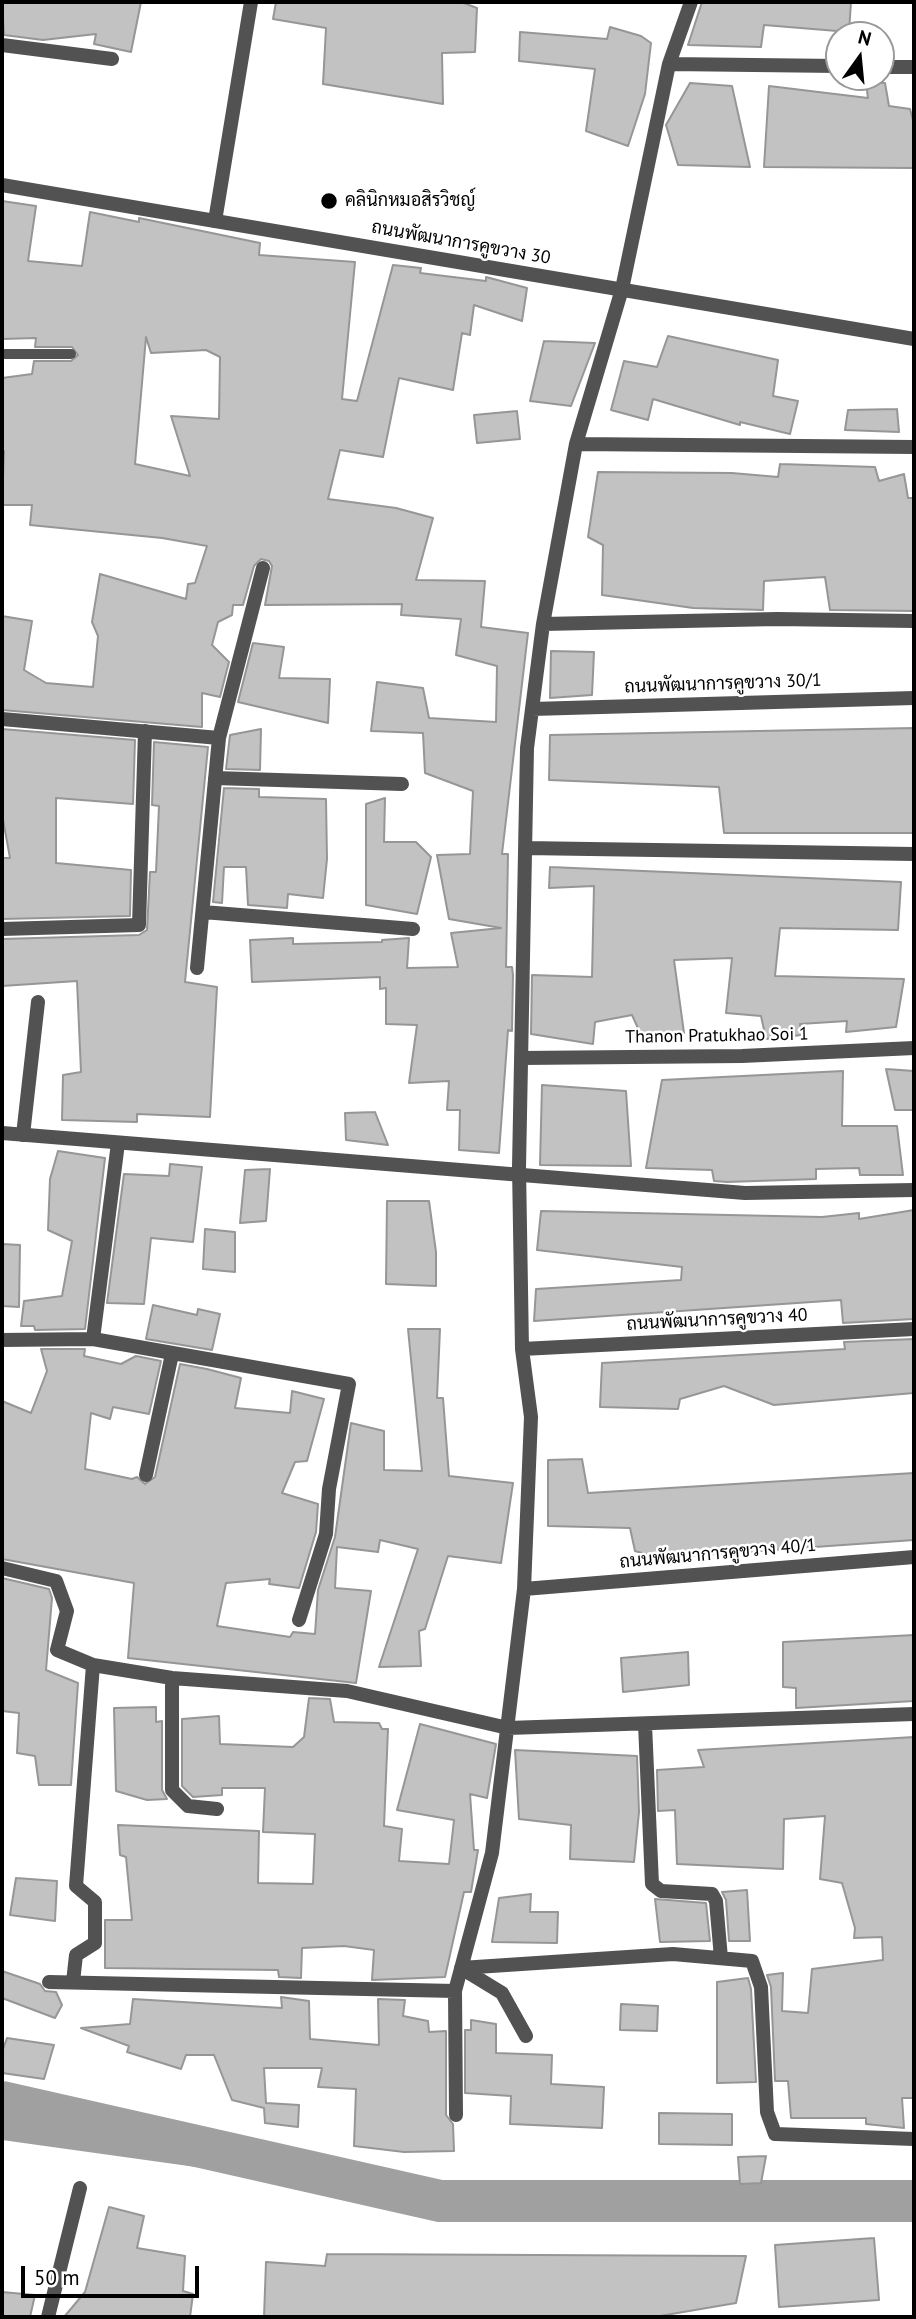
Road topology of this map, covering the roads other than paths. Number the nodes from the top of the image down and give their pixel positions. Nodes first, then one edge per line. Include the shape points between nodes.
1 (251, 2) edge
2 (691, 2) edge
3 (2, 45) edge
4 (112, 59) dead end
5 (668, 64) junction
6 (825, 66) edge
7 (895, 67) edge
8 (914, 67) edge
9 (2, 185) edge
10 (215, 221) junction
11 (622, 289) junction
12 (914, 339) edge
13 (2, 354) edge
14 (71, 354) dead end
15 (576, 444) junction
16 (914, 447) edge
17 (263, 568) dead end
18 (914, 621) edge
19 (543, 624) junction
20 (914, 698) edge
21 (532, 709) junction
22 (2, 719) edge
23 (145, 732) junction
24 (219, 738) junction
25 (215, 778) junction
26 (402, 784) dead end
27 (525, 848) junction
28 (914, 854) edge
29 (203, 912) junction
30 (2, 929) edge
31 (413, 929) dead end
32 (197, 968) dead end
33 (38, 1002) dead end
34 (914, 1048) edge
35 (521, 1058) junction
36 (2, 1133) edge
37 (23, 1135) junction
38 (118, 1143) junction
39 (520, 1176) junction
40 (914, 1190) edge
41 (914, 1329) edge
42 (93, 1339) junction
43 (2, 1340) edge
44 (522, 1349) junction
45 (172, 1354) junction
46 (146, 1475) dead end
47 (914, 1557) edge
48 (2, 1568) edge
49 (524, 1589) junction
50 (299, 1620) dead end
51 (93, 1665) junction
52 (172, 1678) junction
53 (914, 1714) edge
54 (645, 1724) junction
55 (508, 1728) junction
56 (216, 1809) dead end
57 (721, 1958) junction
58 (461, 1968) junction
59 (49, 1982) dead end
60 (73, 1982) junction
61 (455, 1991) junction
62 (526, 2036) dead end
63 (456, 2115) dead end
64 (914, 2139) edge
65 (80, 2188) dead end
66 (48, 2317) edge

1 - 10 street
2 - 5 street
3 - 4 street
5 - 6 street
5 - 11 street
7 - 8 street
9 - 10 street, ถนนพัฒนาการคูขวาง 30
10 - 11 street, ถนนพัฒนาการคูขวาง 30
11 - 12 street, ถนนพัฒนาการคูขวาง 30
11 - 15 street
13 - 14 lane
15 - 16 street
15 - 19 street
17 - 24 street
18 - 19 street
19 - 21 street
20 - 21 street, ถนนพัฒนาการคูขวาง 30/1
21 - 27 street
22 - 23 street
23 - 24 street
23 - 30 street via 139,925
24 - 25 street
25 - 26 street
25 - 29 street
27 - 28 street
27 - 35 street
29 - 31 street
29 - 32 street
33 - 37 street
34 - 35 street, Thanon Pratukhao Soi 1 via 742,1056
35 - 39 street
36 - 37 street
37 - 38 street
38 - 39 street
38 - 42 street
39 - 40 street via 745,1193
39 - 44 street
41 - 44 street, ถนนพัฒนาการคูขวาง 40
42 - 43 street
42 - 45 street
44 - 49 street via 531,1417
45 - 46 street
45 - 50 street via 349,1384 329,1489 326,1534
47 - 49 street, ถนนพัฒนาการคูขวาง 40/1
48 - 51 street via 55,1581 66,1611 57,1650
49 - 55 street
51 - 52 street
51 - 60 street via 76,1886 96,1902 95,1943 76,1955
52 - 55 street via 347,1692
52 - 56 street via 172,1790 188,1807
53 - 54 street
54 - 55 street
54 - 57 street via 652,1884 661,1892 712,1894
55 - 58 street via 492,1853
57 - 58 street via 673,1954
57 - 64 street via 752,1961 756,1970 761,1987 768,2112 775,2134
58 - 61 street
58 - 62 street via 502,1993
59 - 60 street
60 - 61 street
61 - 63 street
65 - 66 street

